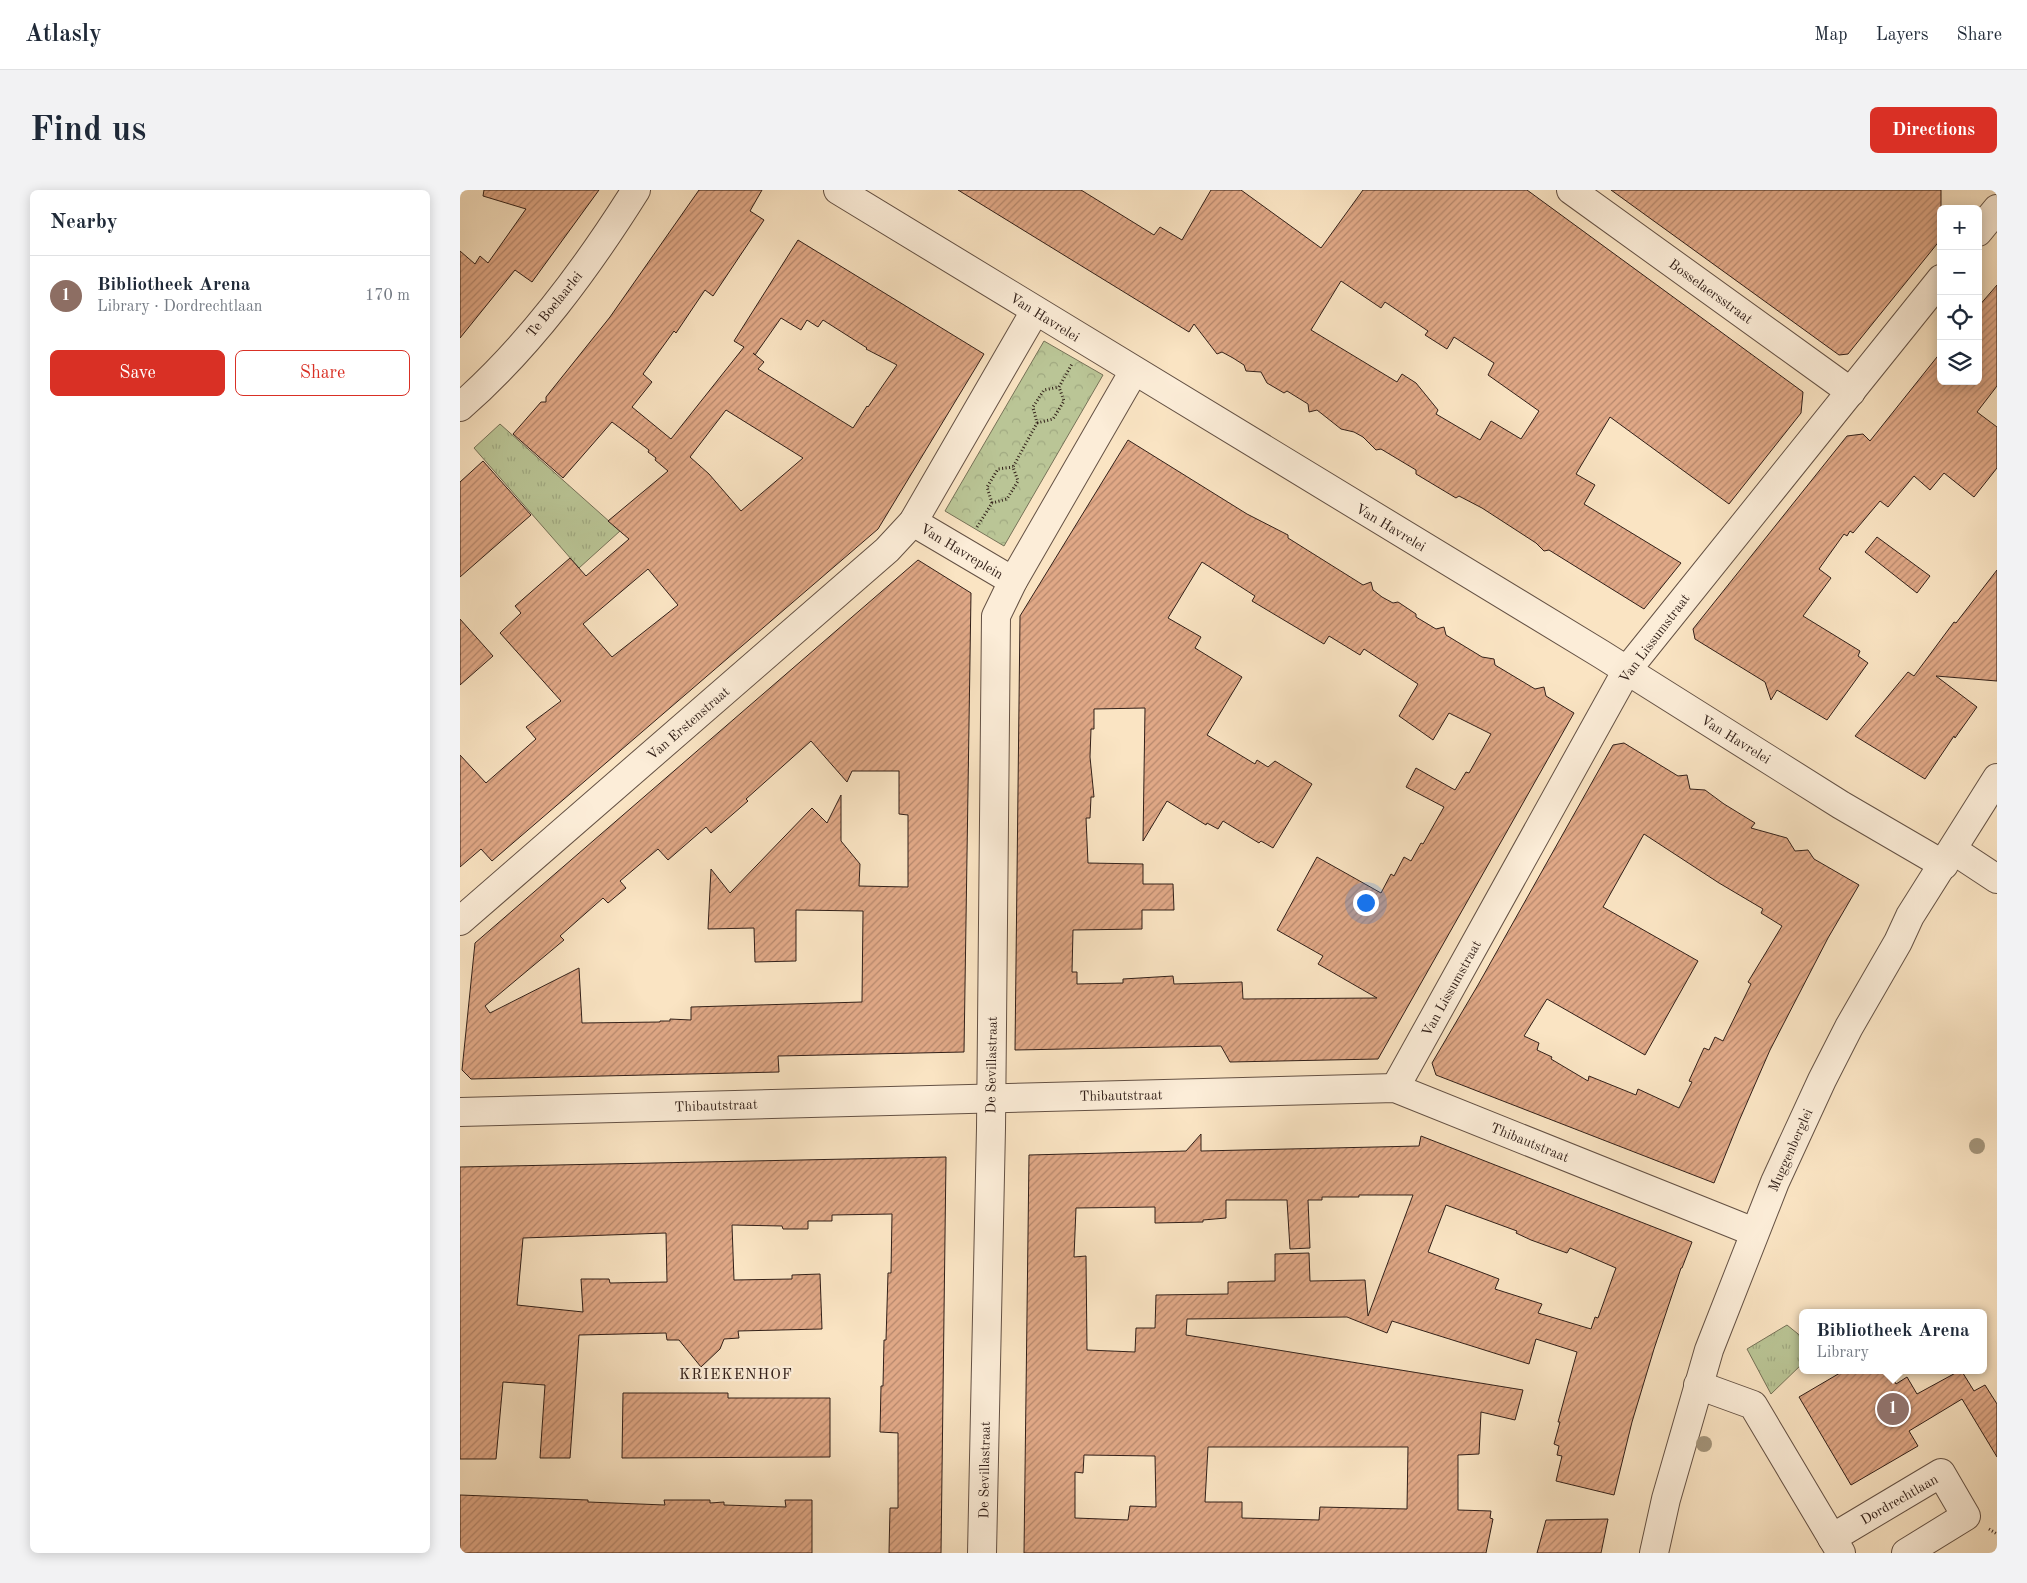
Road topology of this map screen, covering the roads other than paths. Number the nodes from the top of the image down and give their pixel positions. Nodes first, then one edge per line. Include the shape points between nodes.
1 (636, 190) edge
2 (838, 190) edge
3 (1571, 190) edge
4 (1997, 209) edge
5 (1982, 227) edge
6 (1937, 284) edge
7 (1035, 311) junction
8 (1134, 372) junction
9 (1851, 392) junction
10 (460, 407) edge
11 (913, 522) junction
12 (1013, 581) junction
13 (1627, 670) junction
14 (1997, 778) edge
15 (1948, 857) junction
16 (1997, 879) edge
17 (460, 921) edge
18 (1395, 1088) junction
19 (991, 1098) junction
20 (460, 1112) edge
21 (1754, 1232) junction
22 (1698, 1385) junction
23 (1836, 1546) edge
24 (982, 1553) edge
25 (1654, 1553) edge
26 (1906, 1553) edge

1 - 10 street, Te Boelaarlei via 550,311 506,363
2 - 7 street, Van Havrelei
3 - 9 street, Bosselaersstraat
4 - 5 street
6 - 9 street, Van Lissumstraat
7 - 8 street, Van Havrelei
7 - 11 street, Van Havreplein
8 - 12 street, Van Havreplein
8 - 13 street, Van Havrelei
9 - 13 street, Van Lissumstraat
11 - 12 street, Van Havreplein
11 - 17 street, Van Erstenstraat via 887,550
12 - 19 street, De Sevillastraat via 996,616
13 - 15 street, Van Havrelei via 1841,805
13 - 18 street, Van Lissumstraat
14 - 15 street, Muggenberglei
15 - 16 street, Van Havrelei
15 - 21 street, Muggenberglei via 1910,916 1849,1027
18 - 19 street, Thibautstraat
18 - 21 street, Thibautstraat
19 - 20 street, Thibautstraat
19 - 24 street, De Sevillastraat
21 - 22 street, Muggenberglei
22 - 23 street, Dordrechtlaan via 1753,1405
22 - 25 street, Muggenberglei
23 - 26 street, Dordrechtlaan via 1941,1473 1966,1516

